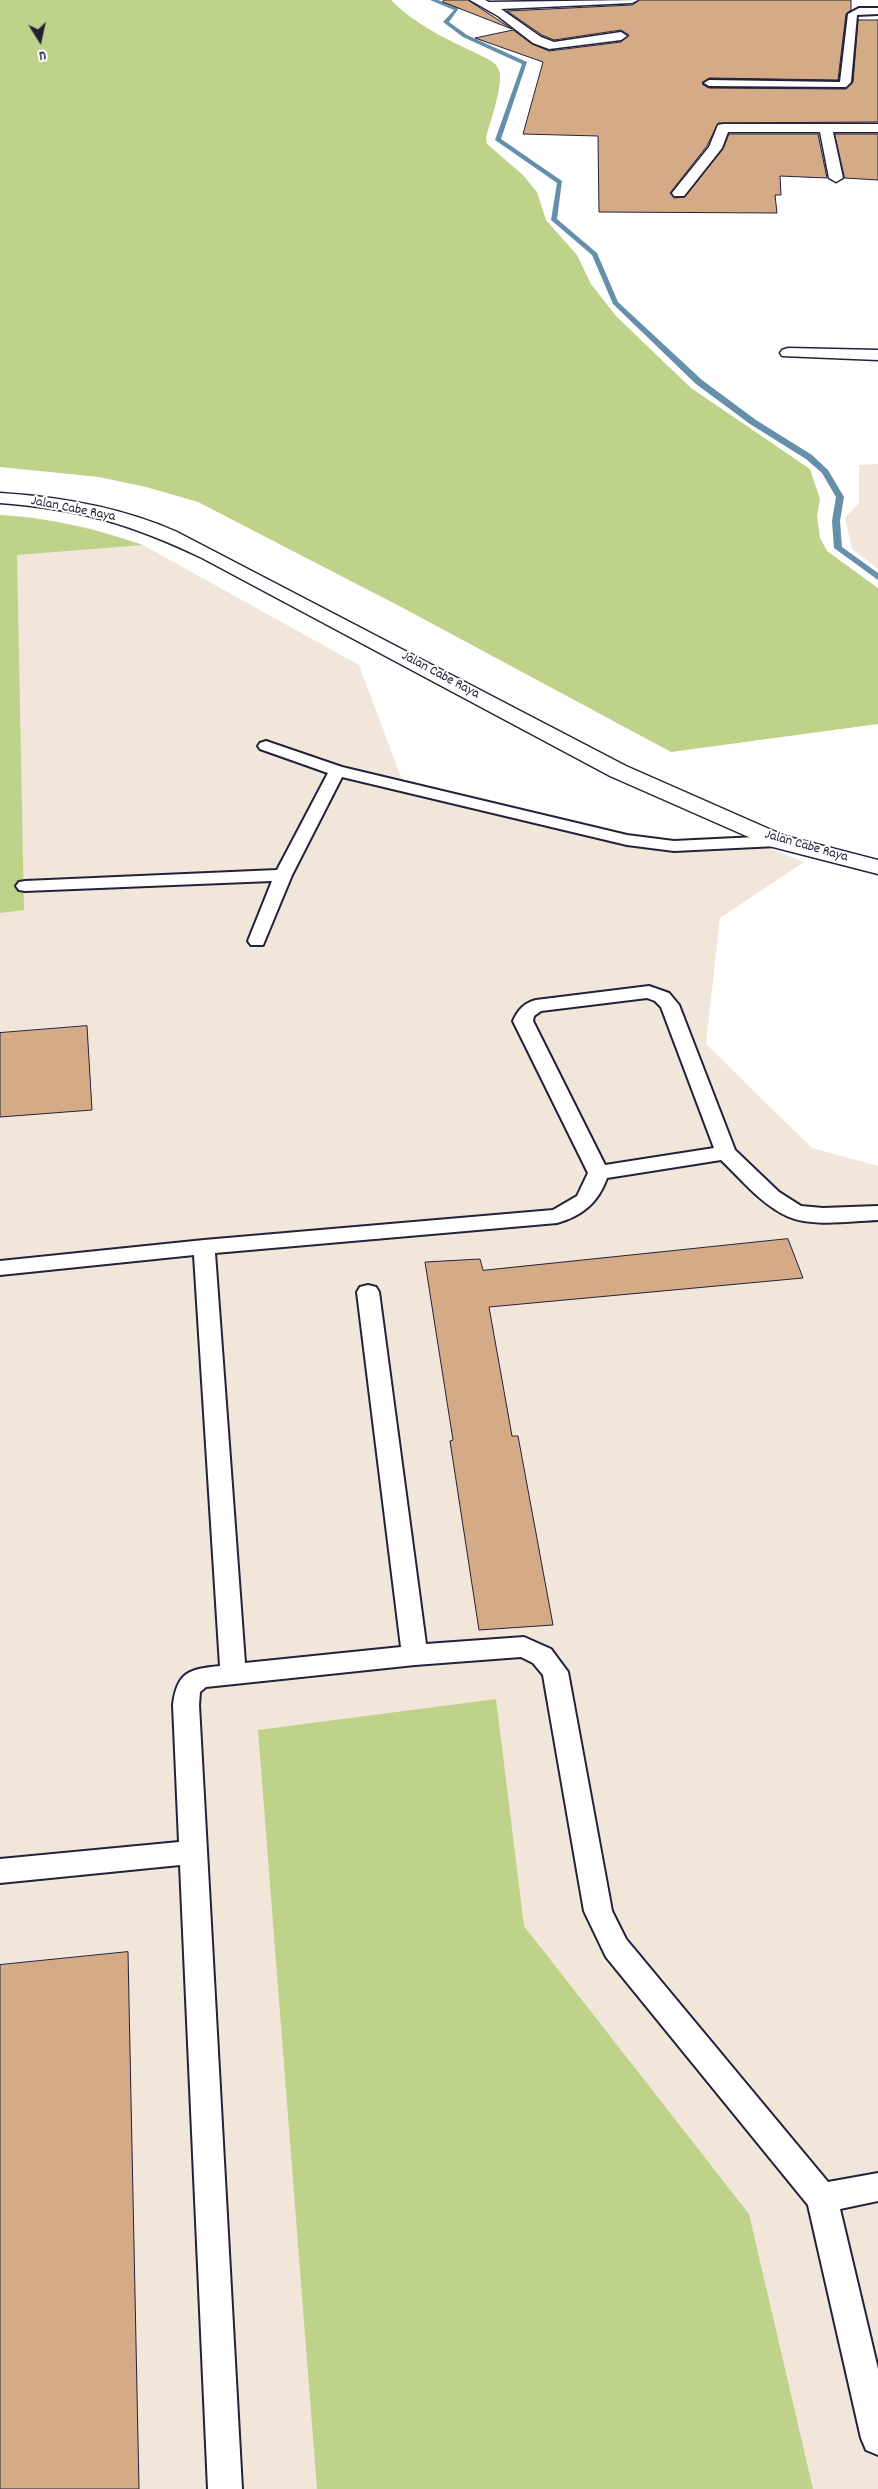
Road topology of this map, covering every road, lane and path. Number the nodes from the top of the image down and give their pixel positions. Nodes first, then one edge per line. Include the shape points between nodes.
1 (476, 0) edge
2 (632, 0) edge
3 (645, 0) edge
4 (578, 2) junction
5 (489, 6) junction
6 (878, 11) edge
7 (593, 14) dead end
8 (634, 14) dead end
9 (612, 25) dead end
10 (709, 83) dead end
11 (826, 128) junction
12 (878, 128) edge
13 (836, 178) dead end
14 (679, 193) dead end
15 (788, 352) dead end
16 (878, 355) edge
17 (0, 498) edge
18 (266, 746) dead end
19 (337, 771) junction
20 (777, 841) junction
21 (878, 866) edge
22 (283, 875) junction
23 (25, 886) dead end
24 (257, 941) dead end
25 (726, 1153) junction
26 (598, 1173) junction
27 (878, 1213) edge
28 (204, 1247) junction
29 (0, 1268) edge
30 (368, 1292) dead end
31 (415, 1655) junction
32 (233, 1675) junction
33 (192, 1852) junction
34 (0, 1871) edge
35 (878, 2187) edge
36 (822, 2198) junction
37 (878, 2438) edge
38 (225, 2489) edge

1 - 5 street
2 - 4 street
3 - 8 street
4 - 5 street
4 - 7 street
5 - 9 street via 537,40 553,46 622,36 606,27
6 - 10 lane via 859,10 853,14 846,82 842,85
11 - 12 street
11 - 13 street
11 - 14 street via 723,128 715,148
15 - 16 street
17 - 20 street, Jalan Cabe Raya via 101,513 156,529 618,771
18 - 19 lane
19 - 20 lane via 627,840 674,846
19 - 22 lane
20 - 21 street, Jalan Cabe Raya
22 - 23 lane
22 - 24 lane
25 - 26 lane
25 - 26 lane via 670,1005 662,997 649,992 536,1006 526,1013 523,1021
25 - 27 lane via 772,1197 796,1212 823,1215
26 - 28 lane via 591,1195 575,1208 557,1216
28 - 29 lane
28 - 32 lane
30 - 31 lane
31 - 32 lane
31 - 36 lane via 524,1647 542,1656 556,1672 598,1911 616,1948
32 - 33 lane via 200,1678 188,1687
33 - 34 lane
33 - 38 lane
35 - 36 lane
36 - 37 lane

